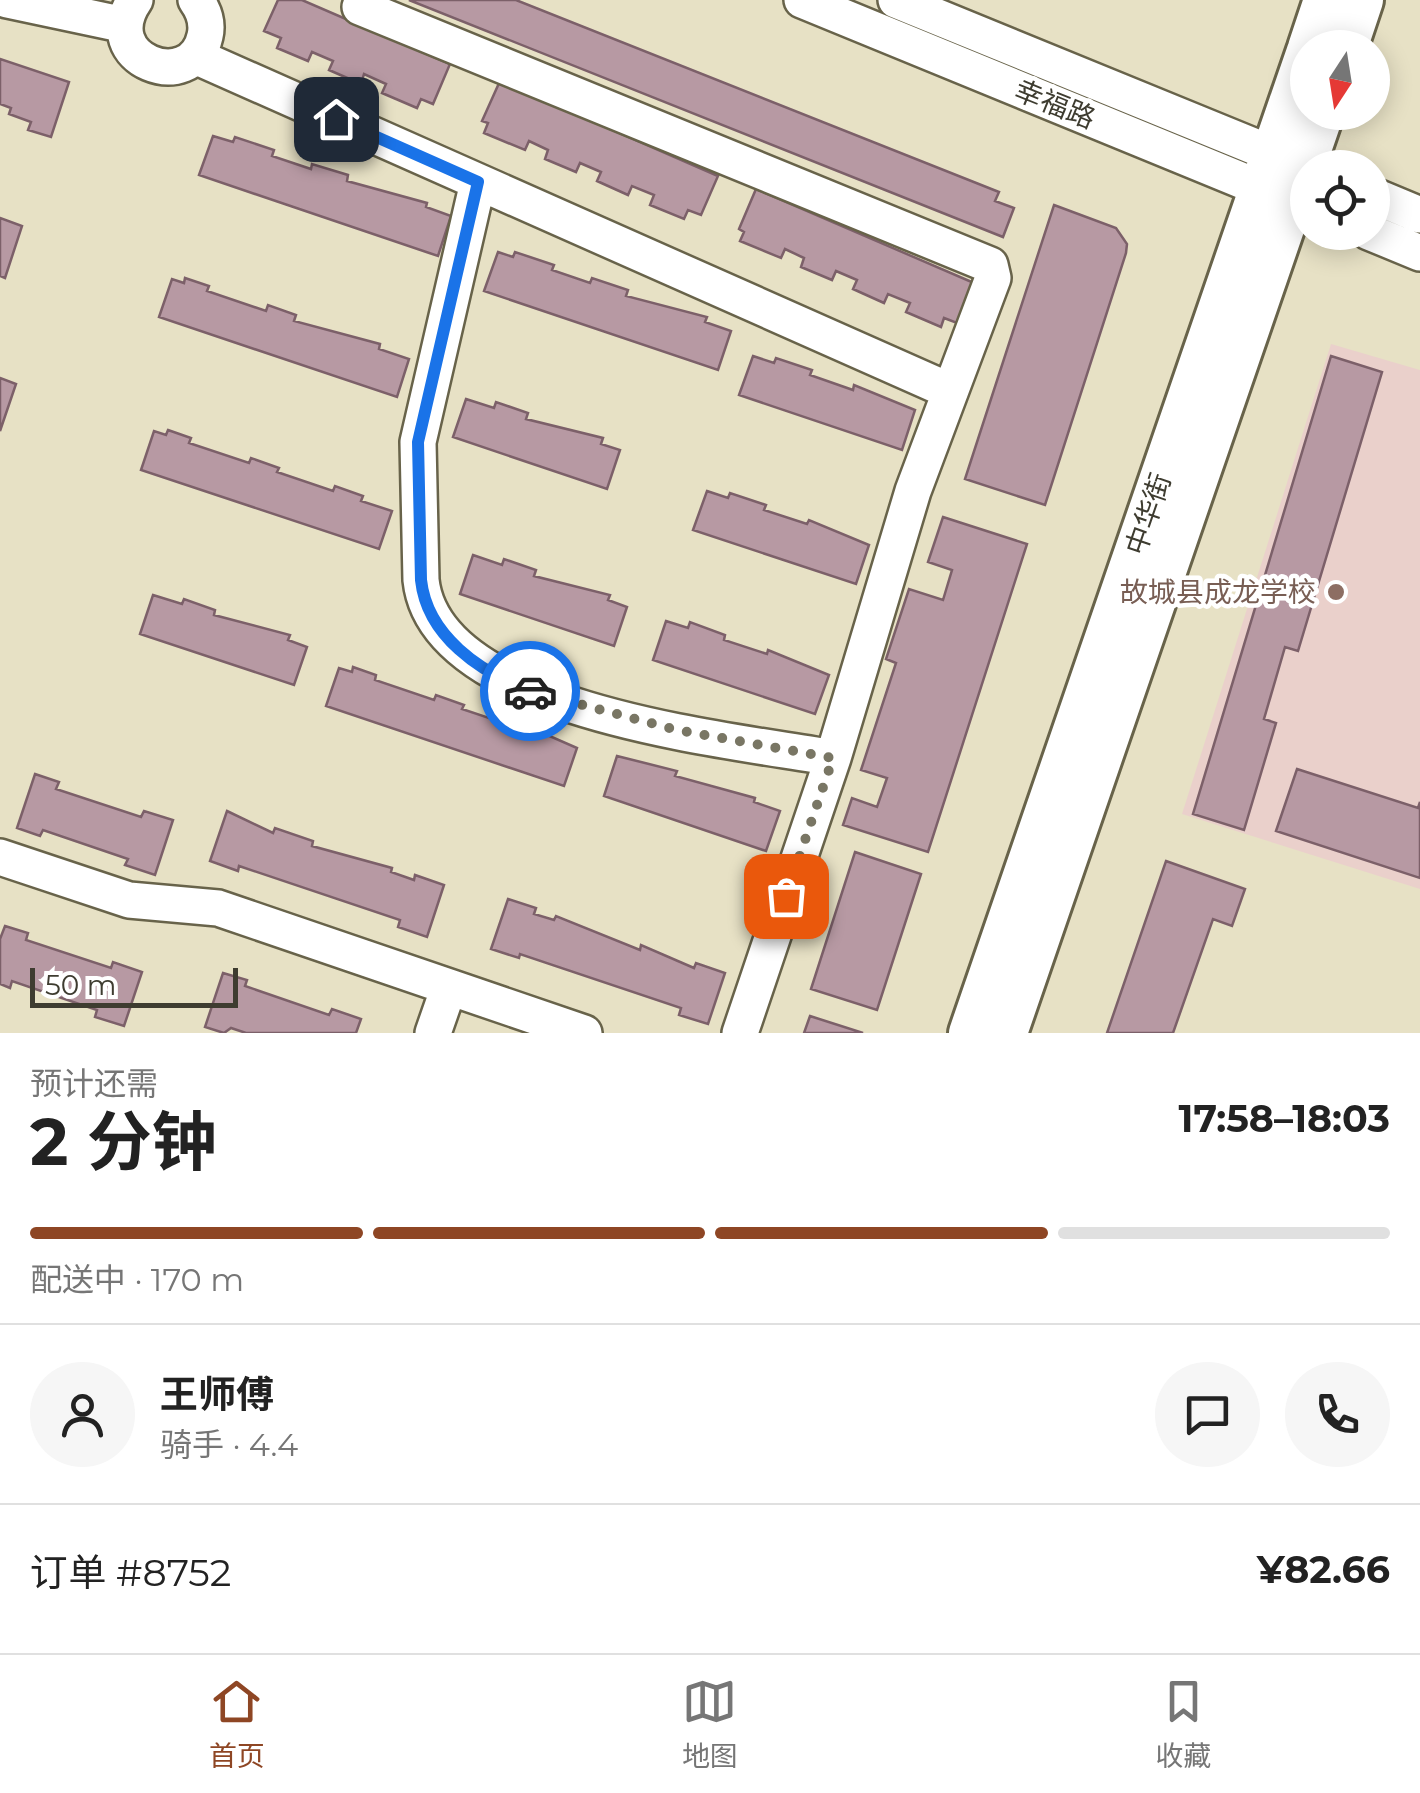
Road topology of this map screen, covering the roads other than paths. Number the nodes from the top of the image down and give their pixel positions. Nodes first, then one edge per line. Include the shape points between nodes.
1 (7, 0) edge
2 (196, 0) edge
3 (802, 0) edge
4 (896, 0) edge
5 (1325, 0) edge
6 (1362, 0) edge
7 (360, 7) dead end
8 (130, 13) edge
9 (1315, 30) edge
10 (1352, 30) edge
11 (195, 56) junction
12 (1290, 181) edge
13 (1290, 181) edge
14 (478, 182) junction
15 (1290, 184) edge
16 (1290, 184) edge
17 (1390, 202) edge
18 (1420, 215) edge
19 (1390, 241) edge
20 (1420, 253) edge
21 (950, 391) junction
22 (833, 758) junction
23 (0, 857) edge
24 (449, 987) junction
25 (433, 1033) edge
26 (584, 1033) edge
27 (740, 1033) edge
28 (970, 1033) edge
29 (1006, 1033) edge

1 - 8 street
2 - 11 street via 206,33
3 - 12 street, 幸福路
4 - 13 street, 幸福路
5 - 9 main road, 中华街
6 - 10 main road
7 - 21 street via 990,265 994,278
8 - 11 street via 131,48 149,64 173,67
11 - 14 street
14 - 21 street
14 - 22 street via 418,442 422,590 437,628 510,684 550,698
15 - 28 main road, 中华街
16 - 29 main road, 中华街
17 - 18 street
19 - 20 street
21 - 22 street
22 - 27 street
23 - 24 street via 129,900 218,908
24 - 25 street
24 - 26 street

